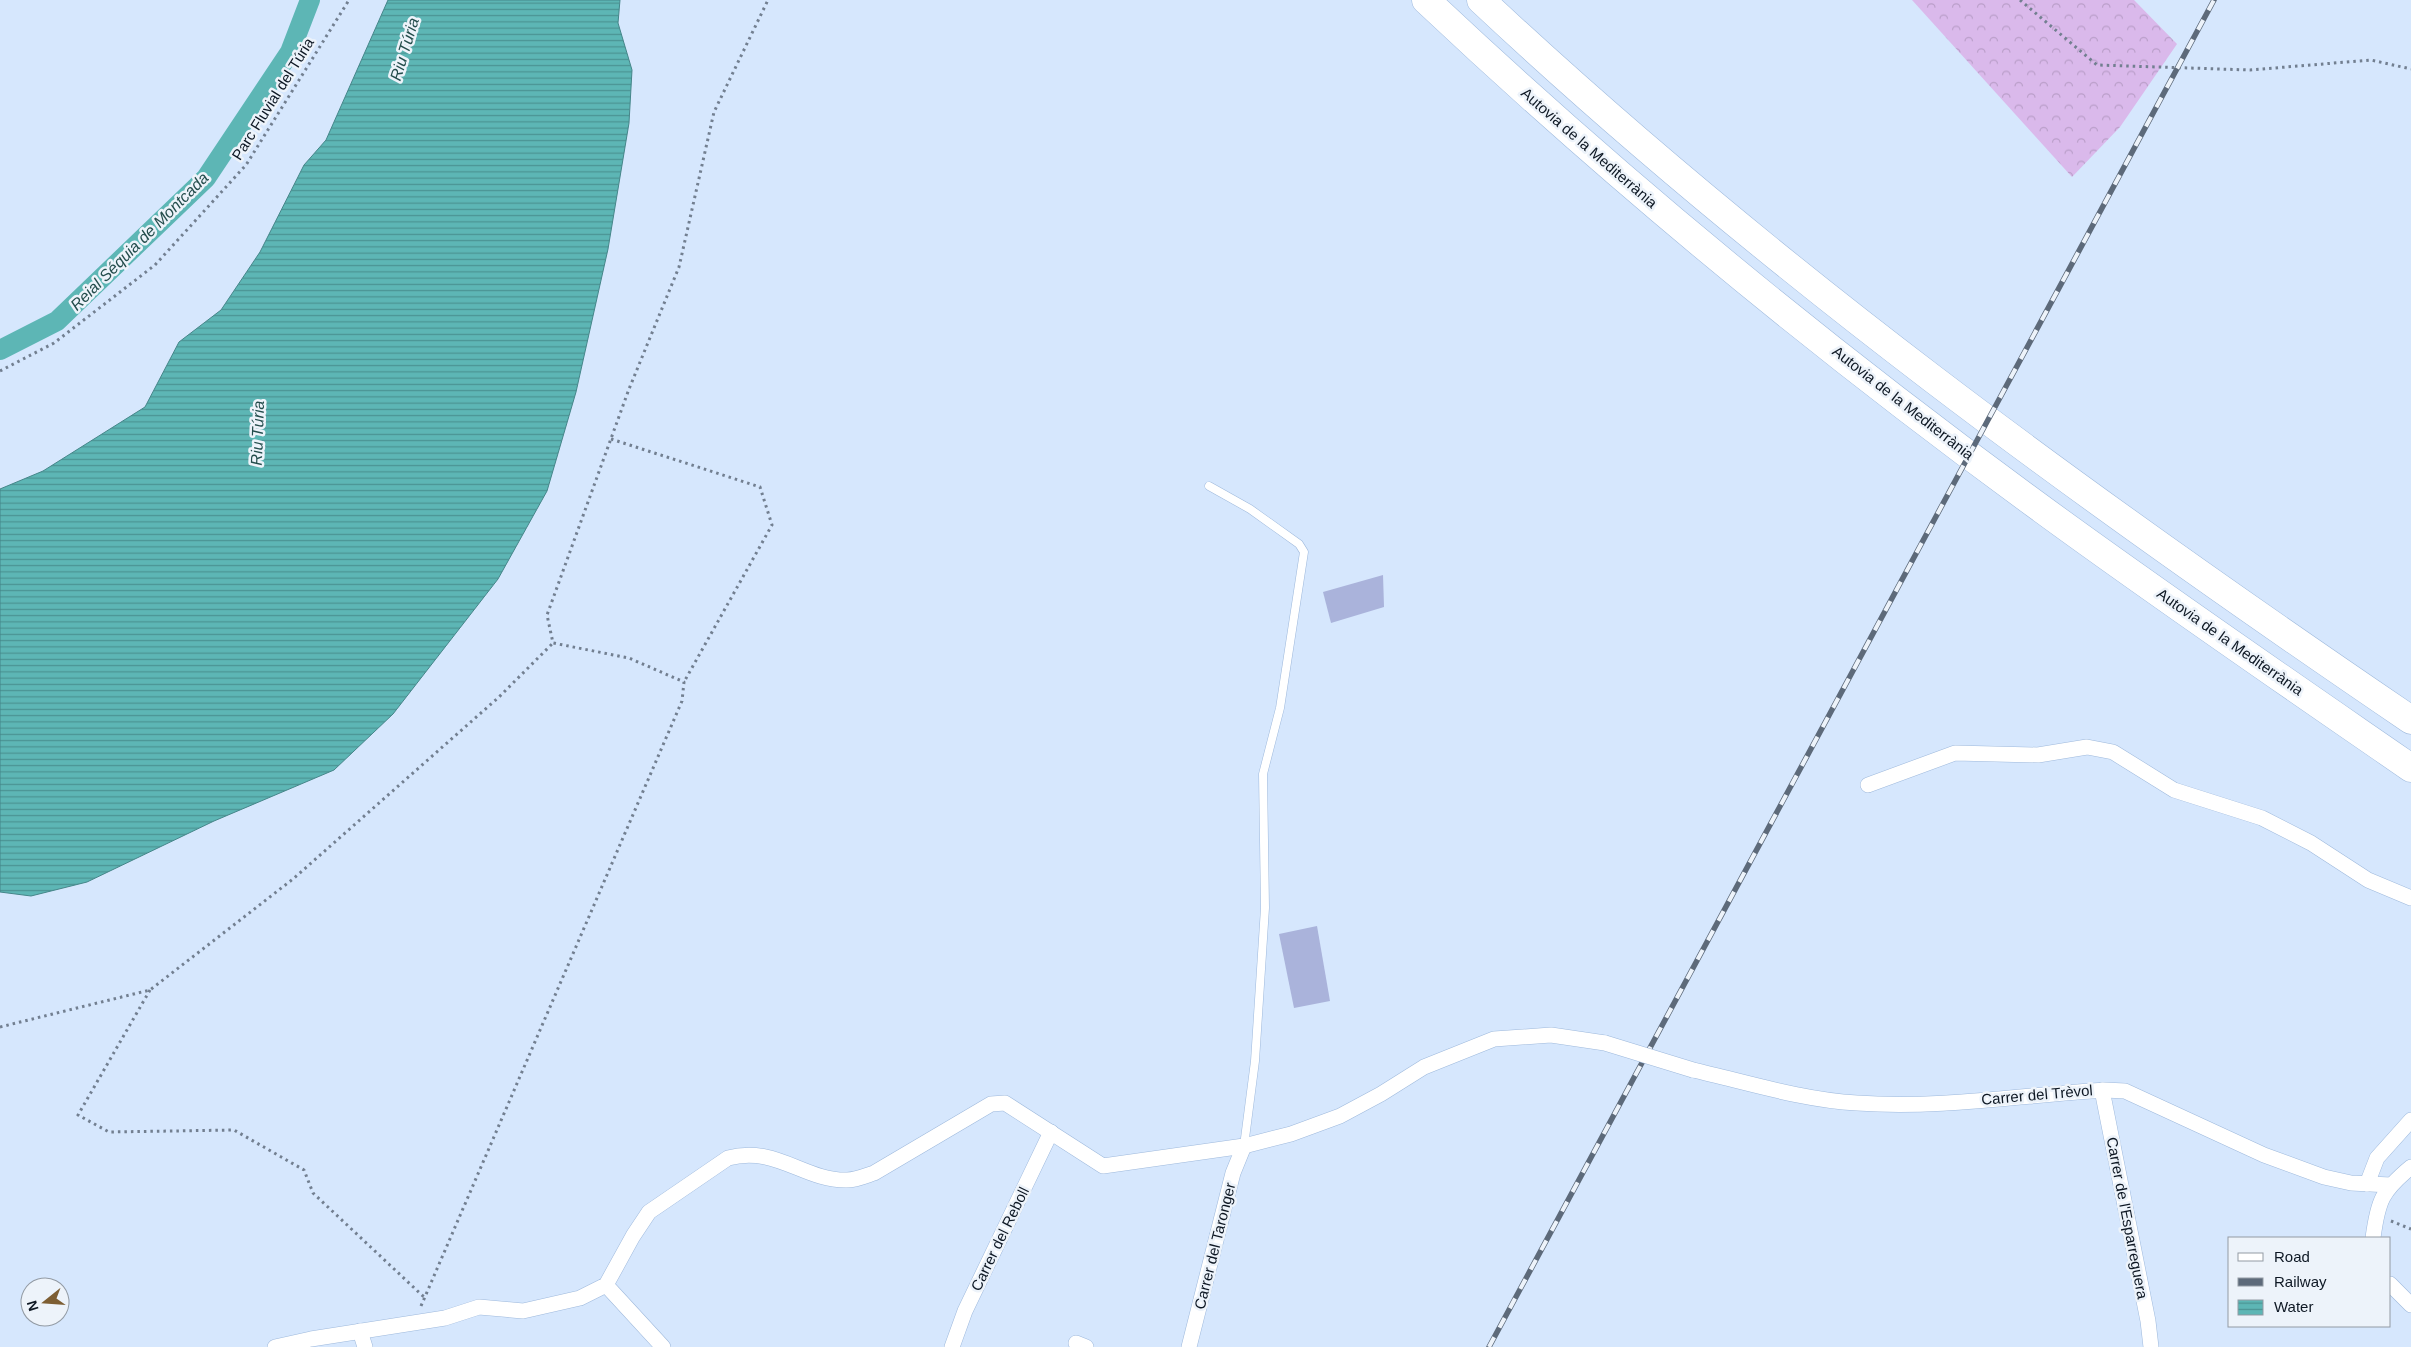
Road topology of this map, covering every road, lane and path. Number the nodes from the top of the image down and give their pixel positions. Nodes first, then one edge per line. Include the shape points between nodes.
1 (350, 0) edge
2 (768, 0) edge
3 (1426, 0) edge
4 (1481, 0) edge
5 (2020, 0) edge
6 (2411, 69) edge
7 (0, 371) edge
8 (611, 439) junction
9 (1209, 486) dead end
10 (553, 643) junction
11 (684, 682) junction
12 (2411, 720) edge
13 (2411, 768) edge
14 (1868, 786) dead end
15 (2411, 898) edge
16 (150, 990) junction
17 (0, 1027) edge
18 (2102, 1090) junction
19 (2411, 1120) edge
20 (1051, 1132) junction
21 (1244, 1146) junction
22 (2411, 1166) edge
23 (2367, 1184) junction
24 (2390, 1185) junction
25 (2374, 1237) edge
26 (2391, 1285) edge
27 (606, 1286) junction
28 (424, 1298) junction
29 (2411, 1305) edge
30 (414, 1323) junction
31 (360, 1331) junction
32 (275, 1347) edge
33 (365, 1347) edge
34 (664, 1347) edge
35 (952, 1347) edge
36 (1189, 1347) edge
37 (2151, 1347) edge

1 - 7 path, Parc Fluvial del Túria via 246,165 155,265 54,343
2 - 8 path via 714,112 679,267
3 - 13 highway, Autovia de la Mediterrània via 1662,212 1841,356 2034,504
4 - 12 highway via 1695,188 1866,328 2060,475 2221,591
5 - 6 path via 2097,65 2250,70 2371,60
8 - 10 path via 547,615
8 - 11 path via 760,487 772,525
9 - 21 lane via 1250,509 1298,544 1304,552 1280,708 1264,774 1265,908 1255,1061
10 - 11 path via 629,658
10 - 16 path via 499,697 300,873
11 - 28 path via 682,701
14 - 15 street via 1955,753 2038,755 2087,748 2113,752 2174,790 2262,818 2311,843 2368,880
16 - 17 path
16 - 28 path via 78,1115 109,1132 234,1130 304,1170 313,1193
18 - 21 street, Carrer del Trèvol, bridge via 1967,1101 1856,1103 1792,1093 1692,1070 1605,1043 1551,1036 1494,1039 1424,1066 1382,1094 1340,1116 1291,1134
18 - 23 street, Carrer del Trèvol via 2125,1091 2264,1155 2324,1177
18 - 37 street, Carrer de l'Esparreguera
19 - 23 street via 2377,1158
20 - 21 street, Carrer del Trèvol via 1103,1166
20 - 27 street, Carrer del Trèvol via 1006,1103 991,1104 861,1178 830,1178 766,1155 742,1154 728,1158 649,1212 632,1236
20 - 35 street, Carrer del Reboll via 965,1311
21 - 36 street, Carrer del Taronger via 1233,1173
22 - 24 street
23 - 24 street, Carrer del Trèvol
24 - 25 street via 2380,1200
26 - 29 street
27 - 30 street via 580,1298 523,1311 479,1307 445,1318
27 - 34 street
28 - 30 path
30 - 31 street
31 - 32 street
31 - 33 street

